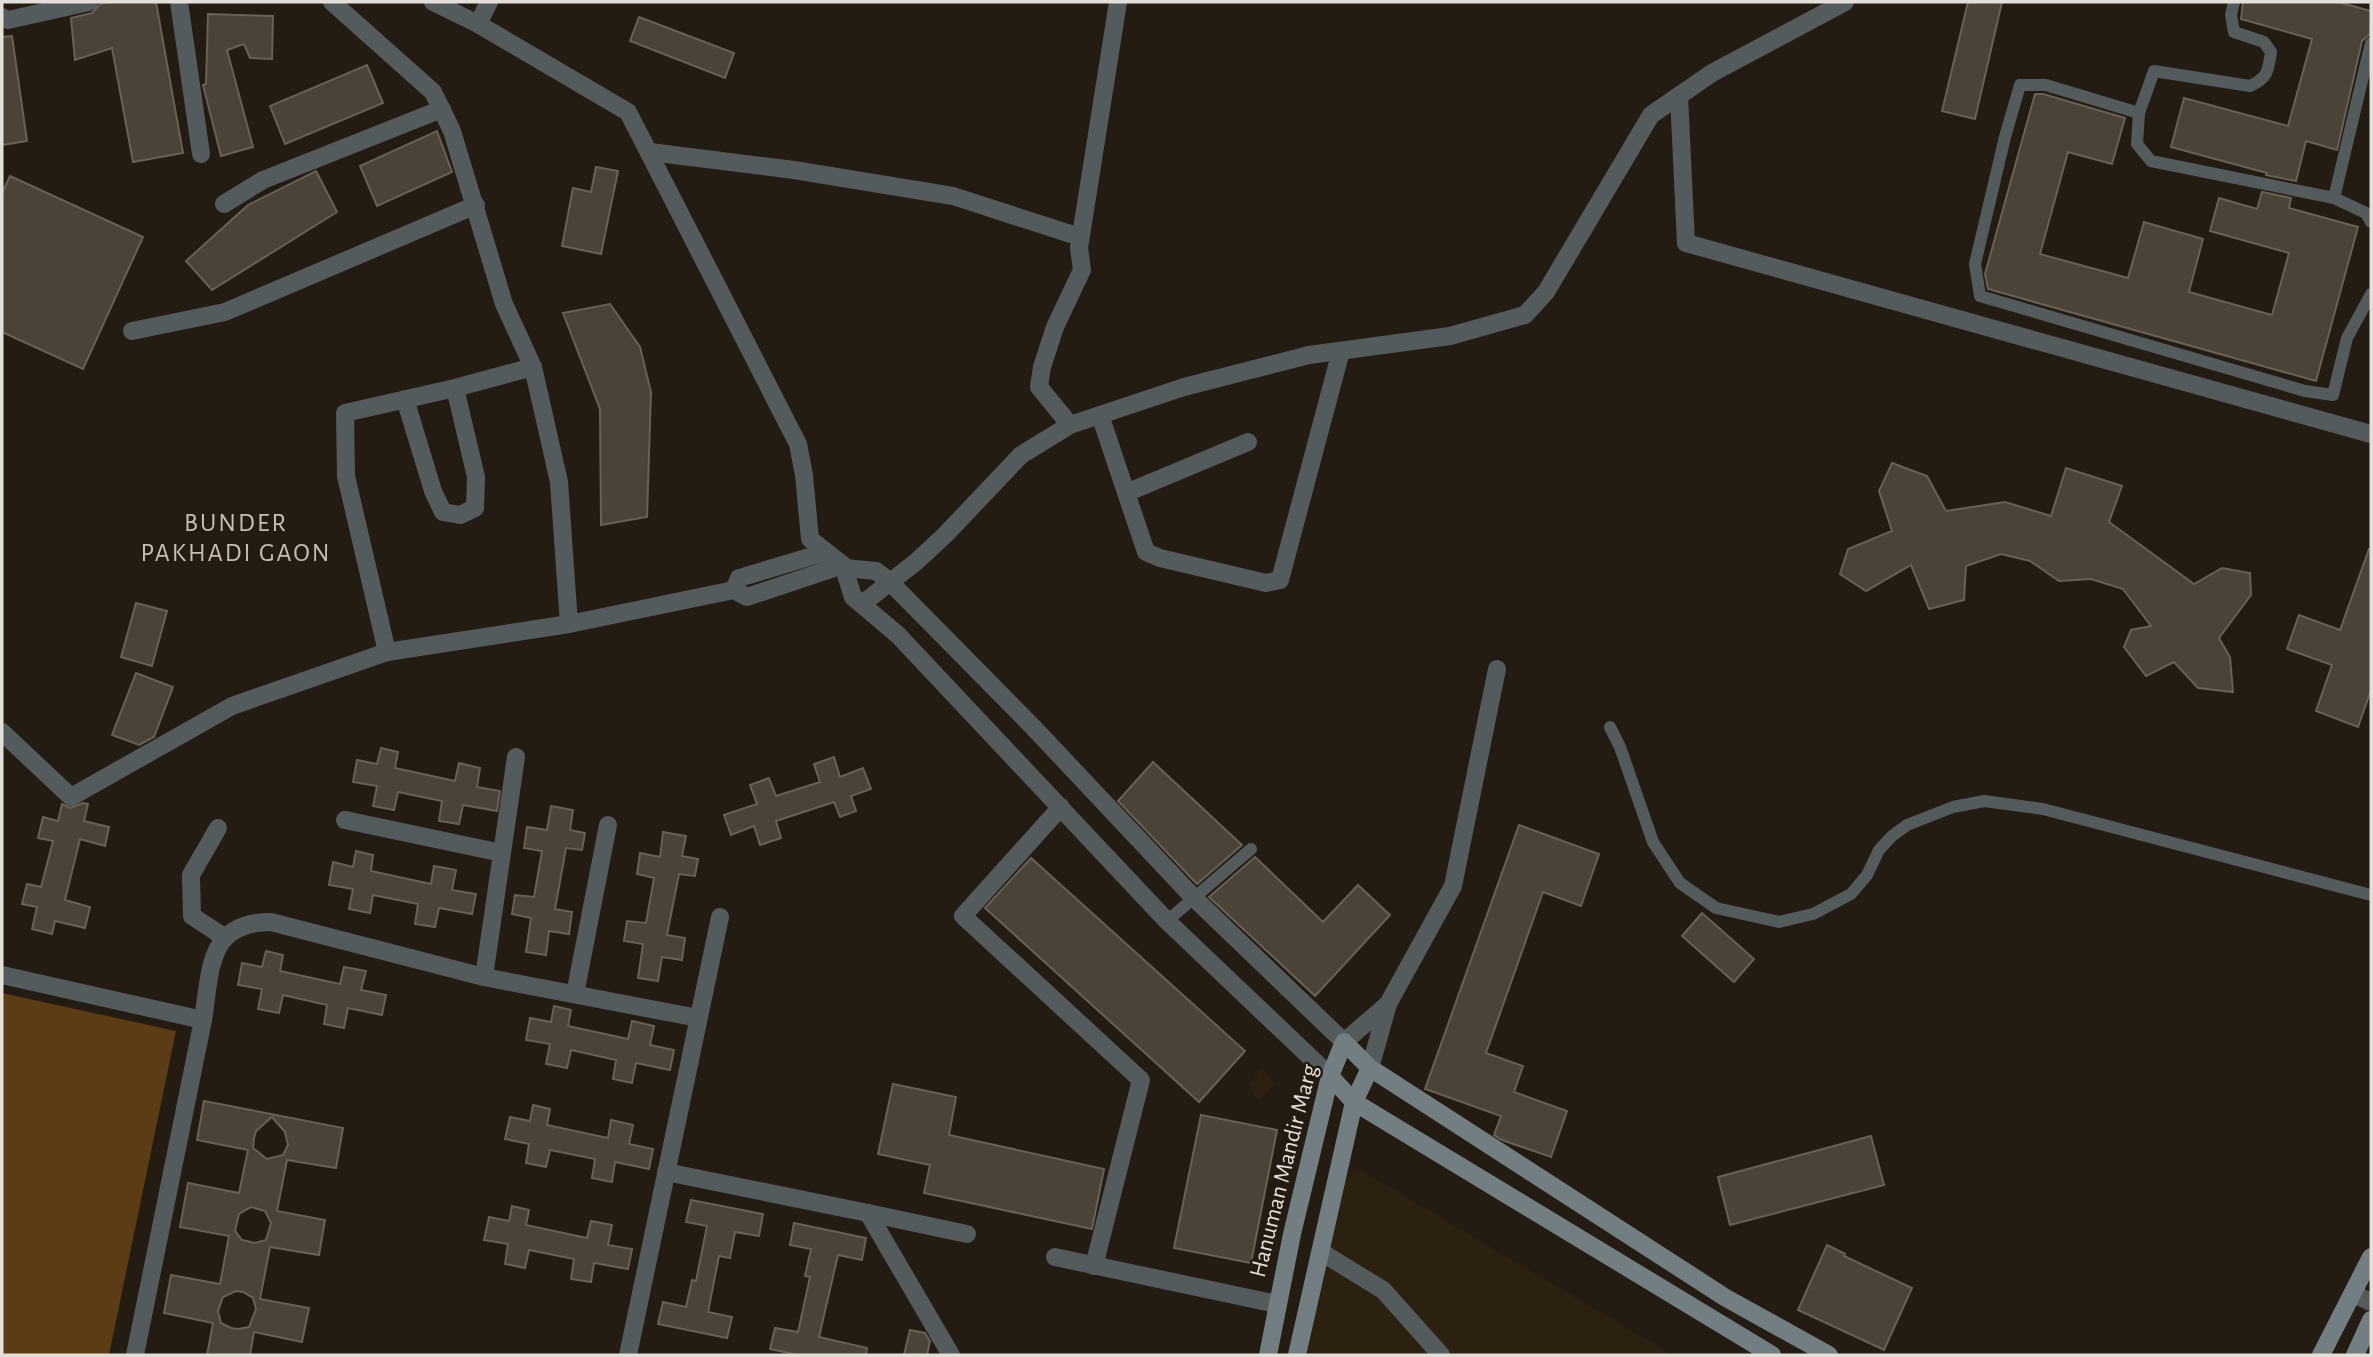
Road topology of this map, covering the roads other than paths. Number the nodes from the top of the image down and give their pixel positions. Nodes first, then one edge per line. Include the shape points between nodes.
1 (89, 2) edge
2 (179, 2) edge
3 (332, 2) edge
4 (433, 2) edge
5 (489, 2) edge
6 (1118, 2) edge
7 (1845, 2) edge
8 (2234, 2) edge
9 (2, 17) edge
10 (478, 24) junction
11 (2371, 43) edge
12 (1679, 96) junction
13 (442, 109) junction
14 (2139, 113) junction
15 (650, 152) junction
16 (201, 154) dead end
17 (2334, 198) junction
18 (224, 204) dead end
19 (476, 205) junction
20 (2371, 222) edge
21 (1080, 237) junction
22 (2371, 294) edge
23 (132, 331) dead end
24 (1340, 351) junction
25 (533, 367) junction
26 (455, 388) junction
27 (405, 399) junction
28 (1100, 415) junction
29 (1070, 425) junction
30 (2371, 434) edge
31 (1248, 442) dead end
32 (1126, 493) junction
33 (826, 552) junction
34 (844, 566) junction
35 (889, 581) junction
36 (734, 590) junction
37 (862, 604) junction
38 (569, 624) junction
39 (387, 652) junction
40 (1497, 669) dead end
41 (1610, 727) dead end
42 (2, 732) edge
43 (516, 757) dead end
44 (1062, 807) junction
45 (345, 820) dead end
46 (608, 825) dead end
47 (218, 828) dead end
48 (1251, 849) dead end
49 (502, 853) junction
50 (2371, 895) edge
51 (1194, 898) junction
52 (720, 917) dead end
53 (1167, 921) junction
54 (224, 937) junction
55 (2, 975) edge
56 (484, 977) junction
57 (575, 994) junction
58 (1388, 1004) junction
59 (698, 1018) junction
60 (203, 1020) junction
61 (1344, 1042) junction
62 (1370, 1068) junction
63 (1330, 1076) junction
64 (1354, 1102) junction
65 (666, 1171) junction
66 (1306, 1176) junction
67 (1336, 1186) junction
68 (868, 1213) junction
69 (967, 1234) dead end
70 (1321, 1252) junction
71 (1055, 1257) dead end
72 (2371, 1257) edge
73 (1094, 1265) junction
74 (2353, 1294) junction
75 (2371, 1302) edge
76 (1277, 1304) junction
77 (2371, 1320) edge
78 (135, 1355) edge
79 (628, 1355) edge
80 (951, 1355) edge
81 (1268, 1355) edge
82 (1297, 1355) edge
83 (1441, 1355) edge
84 (1772, 1355) edge
85 (1829, 1355) edge
86 (2321, 1355) edge
87 (2355, 1355) edge

1 - 9 street via 8,20
2 - 16 street
3 - 13 street via 433,92
4 - 10 street
5 - 10 street
6 - 21 street
7 - 12 street via 1712,73
8 - 14 lane via 2234,32 2264,42 2271,52 2262,81 2249,86 2154,71
10 - 15 street via 628,112
11 - 17 lane
12 - 24 street via 1651,115 1546,292 1525,315 1450,336
12 - 30 street via 1686,243
13 - 18 street via 263,180
13 - 19 street
14 - 17 lane via 2137,144 2151,161
14 - 22 lane via 2046,85 2020,85 1975,264 1980,296 2305,391 2333,395 2347,338
15 - 21 street via 953,196
15 - 33 street via 798,444 810,539
17 - 20 lane via 2366,213
19 - 23 street via 225,312
19 - 25 street via 504,304
21 - 29 street via 1082,270 1055,327 1039,387
24 - 28 street via 1184,387
24 - 32 street via 1280,580 1266,583 1146,552
25 - 26 street
25 - 38 street via 559,482
26 - 27 street
26 - 27 street via 476,477 475,508 460,515 443,512 438,502
27 - 39 street via 345,413 346,476
28 - 29 street
28 - 32 street
29 - 35 street via 1021,454 945,535
31 - 32 street
33 - 34 street
33 - 36 street via 739,579
34 - 35 street via 876,571
34 - 36 street via 747,597
34 - 37 street via 853,597
35 - 37 street
35 - 51 street
36 - 38 street
37 - 44 street via 898,635
38 - 39 street
39 - 42 street via 232,706 71,797
40 - 58 street via 1453,886
41 - 50 lane via 1653,842 1680,883 1716,908 1741,914 1779,922 1813,914 1851,894 1867,876 1879,850 1907,825 1984,801 2043,809
43 - 49 street
44 - 53 street
44 - 73 street via 963,916 1141,1080
45 - 49 street
46 - 57 street
47 - 54 street via 191,876 192,916
48 - 51 lane
49 - 56 street
51 - 53 lane
51 - 61 street
52 - 59 street
53 - 63 street
54 - 56 street via 235,928 271,922
54 - 60 street via 210,971
55 - 60 street
56 - 57 street
57 - 59 street
58 - 61 street, Hanuman Mandir Marg
58 - 62 street
59 - 65 street
60 - 78 street
61 - 62 main road
61 - 63 main road, Hanuman Mandir Marg
62 - 64 main road
62 - 85 main road via 1726,1298
63 - 64 main road
63 - 66 main road, Hanuman Mandir Marg
64 - 67 main road
64 - 84 main road
65 - 68 street
65 - 79 street
66 - 67 main road
66 - 76 main road, Hanuman Mandir Marg
67 - 70 main road
68 - 69 street
68 - 80 street
70 - 82 main road
70 - 83 street via 1383,1290
71 - 73 street
72 - 74 main road
73 - 76 street
74 - 75 street
74 - 86 main road
76 - 81 main road, Hanuman Mandir Marg
77 - 87 main road

